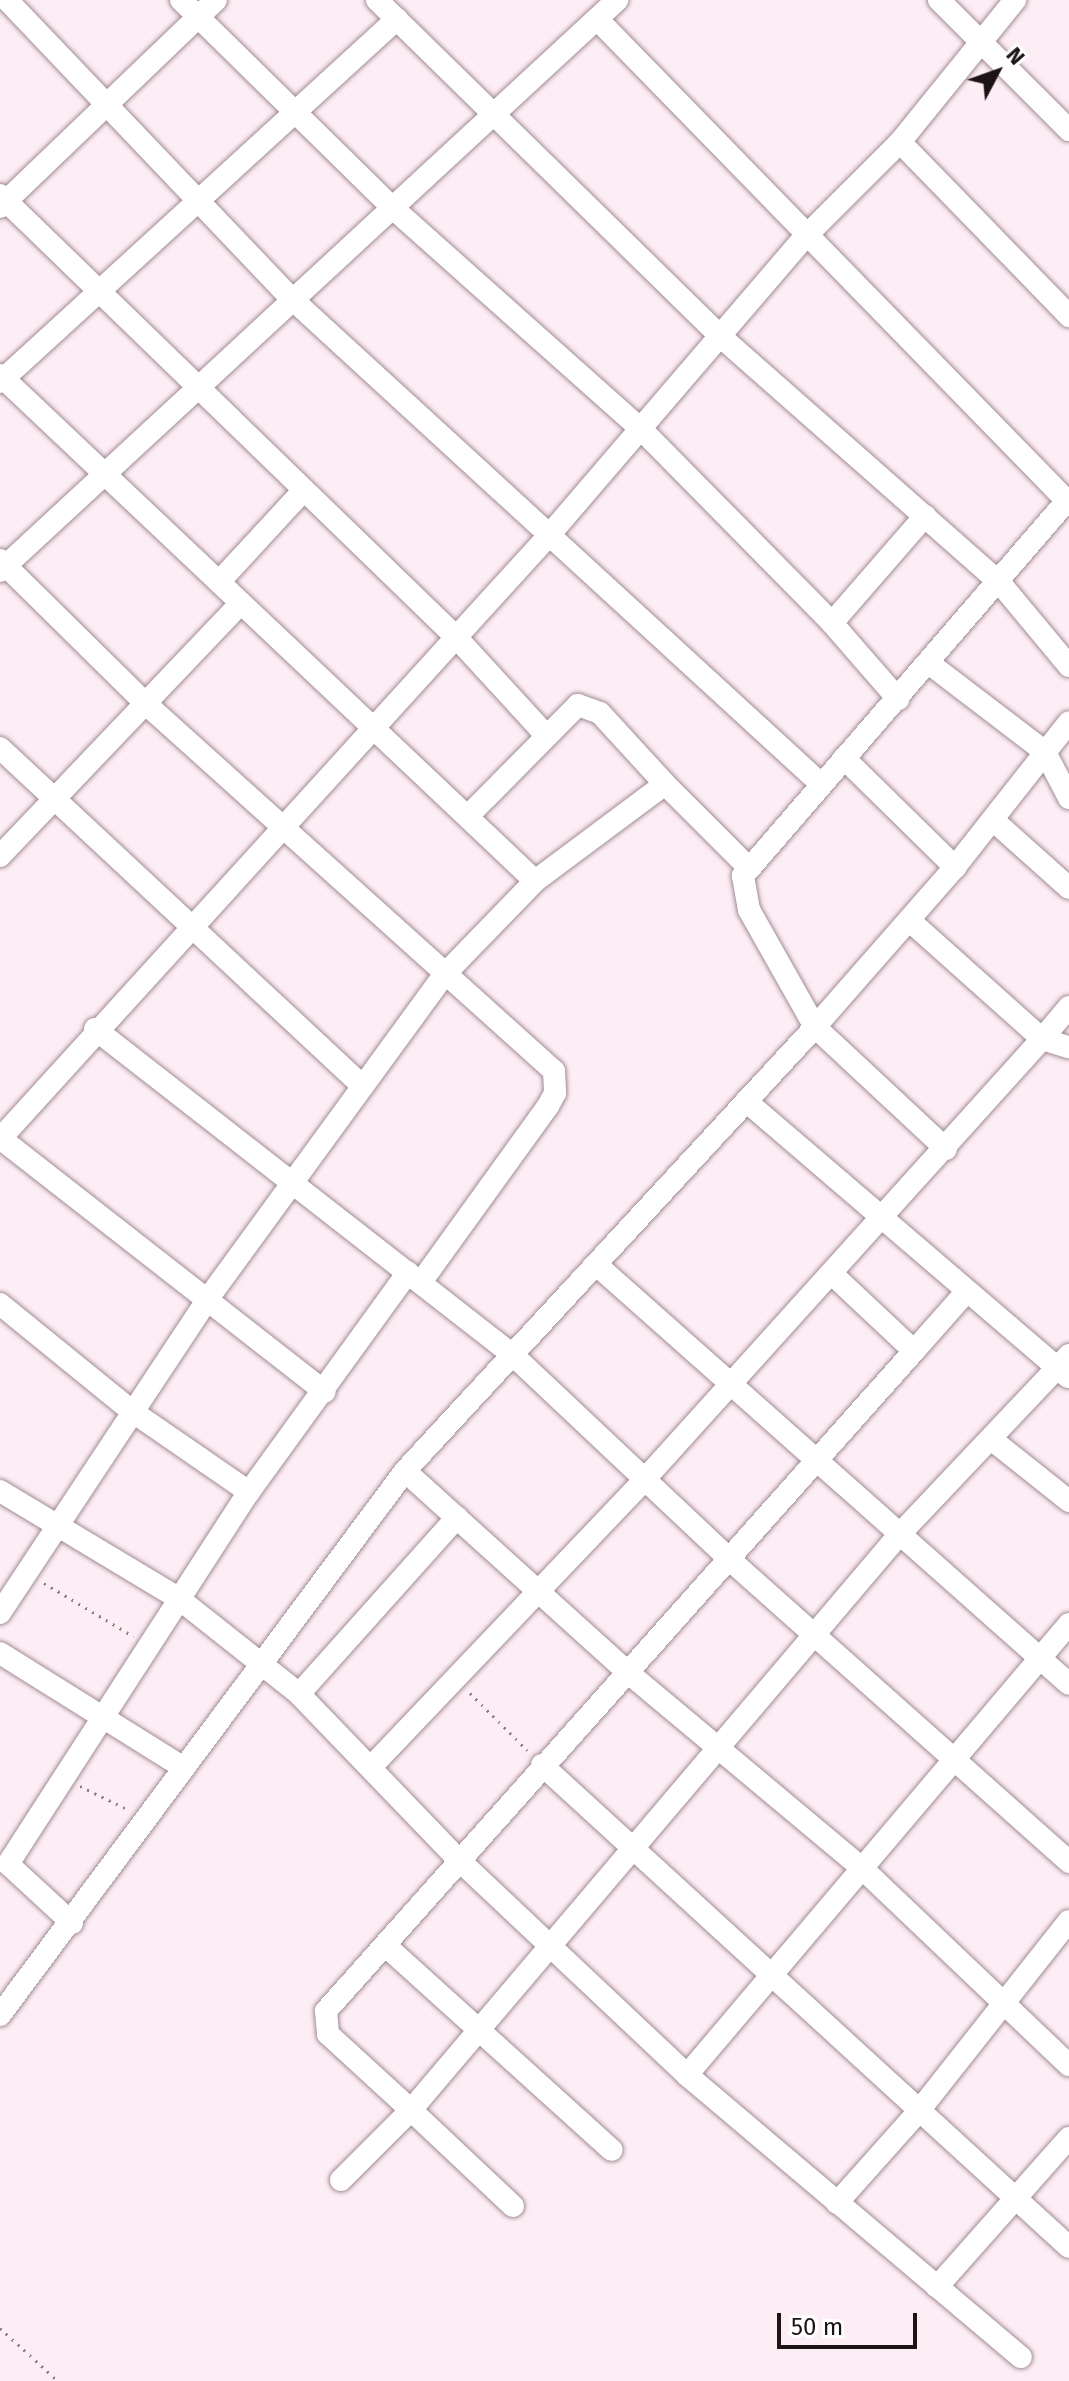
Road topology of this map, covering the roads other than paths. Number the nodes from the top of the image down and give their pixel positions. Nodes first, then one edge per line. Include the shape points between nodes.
1 (181, 0) edge
2 (216, 0) edge
3 (377, 0) edge
4 (617, 0) edge
5 (939, 0) edge
6 (1015, 0) edge
7 (6, 3) edge
8 (198, 18) junction
9 (397, 19) junction
10 (598, 20) junction
11 (982, 43) junction
12 (107, 106) junction
13 (293, 112) junction
14 (493, 118) junction
15 (1069, 130) edge
16 (900, 142) junction
17 (201, 199) junction
18 (2, 201) edge
19 (395, 210) junction
20 (805, 237) junction
21 (101, 291) junction
22 (292, 299) junction
23 (1069, 316) edge
24 (720, 336) junction
25 (1, 379) edge
26 (197, 391) junction
27 (641, 429) junction
28 (102, 476) junction
29 (303, 491) junction
30 (1068, 501) edge
31 (925, 516) junction
32 (551, 533) junction
33 (2, 566) edge
34 (219, 582) junction
35 (1000, 583) junction
36 (241, 603) junction
37 (832, 623) junction
38 (456, 637) junction
39 (930, 664) junction
40 (1069, 666) edge
41 (898, 699) junction
42 (145, 703) junction
43 (1069, 722) edge
44 (372, 729) junction
45 (545, 734) junction
46 (0, 748) edge
47 (1045, 752) junction
48 (844, 758) junction
49 (665, 784) junction
50 (821, 784) junction
51 (51, 797) junction
52 (1069, 798) edge
53 (468, 816) junction
54 (993, 820) junction
55 (285, 829) junction
56 (0, 856) edge
57 (747, 866) junction
58 (955, 867) junction
59 (535, 881) junction
60 (1069, 888) edge
61 (909, 920) junction
62 (191, 931) junction
63 (444, 975) junction
64 (1069, 1007) edge
65 (815, 1027) junction
66 (95, 1029) junction
67 (1042, 1039) junction
68 (1069, 1047) edge
69 (363, 1086) junction
70 (746, 1101) junction
71 (0, 1139) edge
72 (946, 1149) junction
73 (294, 1186) junction
74 (881, 1216) junction
75 (599, 1267) junction
76 (831, 1273) junction
77 (414, 1277) junction
78 (967, 1291) junction
79 (207, 1300) junction
80 (0, 1304) edge
81 (914, 1351) junction
82 (514, 1356) junction
83 (1066, 1367) edge
84 (730, 1384) junction
85 (325, 1392) junction
86 (133, 1412) junction
87 (991, 1439) junction
88 (813, 1461) junction
89 (405, 1471) junction
90 (645, 1479) junction
91 (0, 1491) edge
92 (249, 1492) junction
93 (1069, 1501) edge
94 (457, 1517) junction
95 (60, 1526) junction
96 (898, 1536) junction
97 (728, 1558) junction
98 (540, 1589) junction
99 (178, 1598) junction
100 (0, 1613) edge
101 (1069, 1624) edge
102 (815, 1637) junction
103 (0, 1653) edge
104 (1039, 1657) junction
105 (259, 1662) junction
106 (625, 1670) junction
107 (1069, 1684) edge
108 (299, 1694) junction
109 (104, 1715) junction
110 (718, 1751) junction
111 (958, 1759) junction
112 (542, 1765) junction
113 (371, 1767) junction
114 (184, 1768) junction
115 (632, 1848) junction
116 (459, 1860) junction
117 (4, 1861) edge
118 (1069, 1862) edge
119 (864, 1870) junction
120 (1069, 1921) edge
121 (72, 1923) junction
122 (551, 1944) junction
123 (386, 1946) junction
124 (774, 1977) junction
125 (1003, 2001) junction
126 (0, 2015) edge
127 (480, 2030) junction
128 (1069, 2065) edge
129 (687, 2075) junction
130 (411, 2110) junction
131 (918, 2112) junction
132 (1069, 2138) edge
133 (612, 2150) dead end
134 (341, 2180) dead end
135 (1016, 2198) junction
136 (837, 2203) junction
137 (513, 2206) dead end
138 (1069, 2247) edge
139 (937, 2287) junction
140 (1021, 2357) dead end

1 - 8 street
2 - 8 street
3 - 9 street
4 - 10 street
5 - 11 street
6 - 11 street
7 - 12 street
8 - 12 street
8 - 13 street
9 - 13 street
9 - 14 street
10 - 14 street
10 - 20 street
11 - 15 street
11 - 16 street
12 - 17 street
12 - 18 street
13 - 17 street
13 - 19 street
14 - 19 street
14 - 24 street
16 - 20 street
16 - 23 street
17 - 21 street
17 - 22 street
18 - 21 street
19 - 22 street
19 - 27 street
20 - 24 street
20 - 30 street
21 - 25 street
21 - 26 street
22 - 26 street
22 - 32 street
24 - 27 street
24 - 31 street
25 - 28 street
26 - 28 street
26 - 29 street
27 - 32 street
27 - 37 street
28 - 33 street
28 - 34 street
29 - 34 street
29 - 38 street
30 - 35 street
31 - 35 street
31 - 37 street
32 - 38 street
32 - 50 street
33 - 42 street
34 - 36 street
35 - 39 street
35 - 40 street
36 - 42 street
36 - 44 street
37 - 41 street
38 - 44 street
38 - 45 street
39 - 41 street
39 - 47 street
41 - 48 street
42 - 51 street
42 - 55 street
43 - 47 street
44 - 53 street
44 - 55 street
45 - 49 street via 571,708 590,707
45 - 53 street
46 - 51 street
47 - 52 street
47 - 54 street
48 - 50 street
48 - 58 street
49 - 57 street
49 - 59 street
50 - 57 street
51 - 56 street
51 - 62 street
53 - 59 street
54 - 58 street
54 - 60 street
55 - 62 street
55 - 63 street
57 - 65 street via 742,891 749,910
58 - 61 street
59 - 63 street
61 - 65 street
61 - 67 street
62 - 66 street
62 - 69 street
63 - 69 street
63 - 77 street via 546,1060 556,1083 548,1106
64 - 67 street
65 - 70 street
65 - 72 street
66 - 71 street
66 - 73 street
67 - 68 street
67 - 72 street
69 - 73 street
70 - 74 street
70 - 75 street
71 - 79 street
72 - 74 street
73 - 77 street
73 - 79 street
74 - 76 street
74 - 78 street
75 - 82 street
75 - 84 street
76 - 81 street
76 - 84 street
77 - 82 street
77 - 85 street
78 - 81 street
78 - 83 street
79 - 85 street
79 - 86 street
80 - 86 street
81 - 88 street
82 - 89 street
82 - 90 street
83 - 87 street
84 - 88 street
84 - 90 street
85 - 92 street
86 - 92 street
86 - 95 street
87 - 93 street
87 - 96 street
88 - 96 street
88 - 97 street
89 - 94 street
89 - 105 street
90 - 97 street
90 - 98 street
91 - 95 street
92 - 99 street
94 - 98 street
94 - 108 street
95 - 99 street
95 - 100 street
96 - 102 street
96 - 104 street
97 - 102 street
97 - 106 street
98 - 106 street
98 - 113 street
99 - 105 street
99 - 109 street
101 - 104 street
102 - 110 street
102 - 111 street
103 - 109 street
104 - 107 street
104 - 111 street
105 - 108 street
105 - 114 street
106 - 110 street
106 - 112 street
108 - 113 street
109 - 114 street
109 - 117 street
110 - 115 street
110 - 119 street
111 - 118 street
111 - 119 street
112 - 115 street
112 - 116 street
113 - 116 street
114 - 121 street
115 - 122 street
115 - 124 street
116 - 122 street
116 - 123 street
117 - 121 street
119 - 124 street
119 - 125 street
120 - 125 street
121 - 126 street
122 - 127 street
122 - 129 street
123 - 127 street
123 - 130 street via 326,2011 325,2026 342,2050
124 - 129 street
124 - 131 street
125 - 128 street
125 - 131 street
127 - 130 street
127 - 133 street
129 - 136 street
130 - 134 street
130 - 137 street
131 - 135 street
131 - 136 street
132 - 135 street
135 - 138 street
135 - 139 street
136 - 139 street
139 - 140 street

